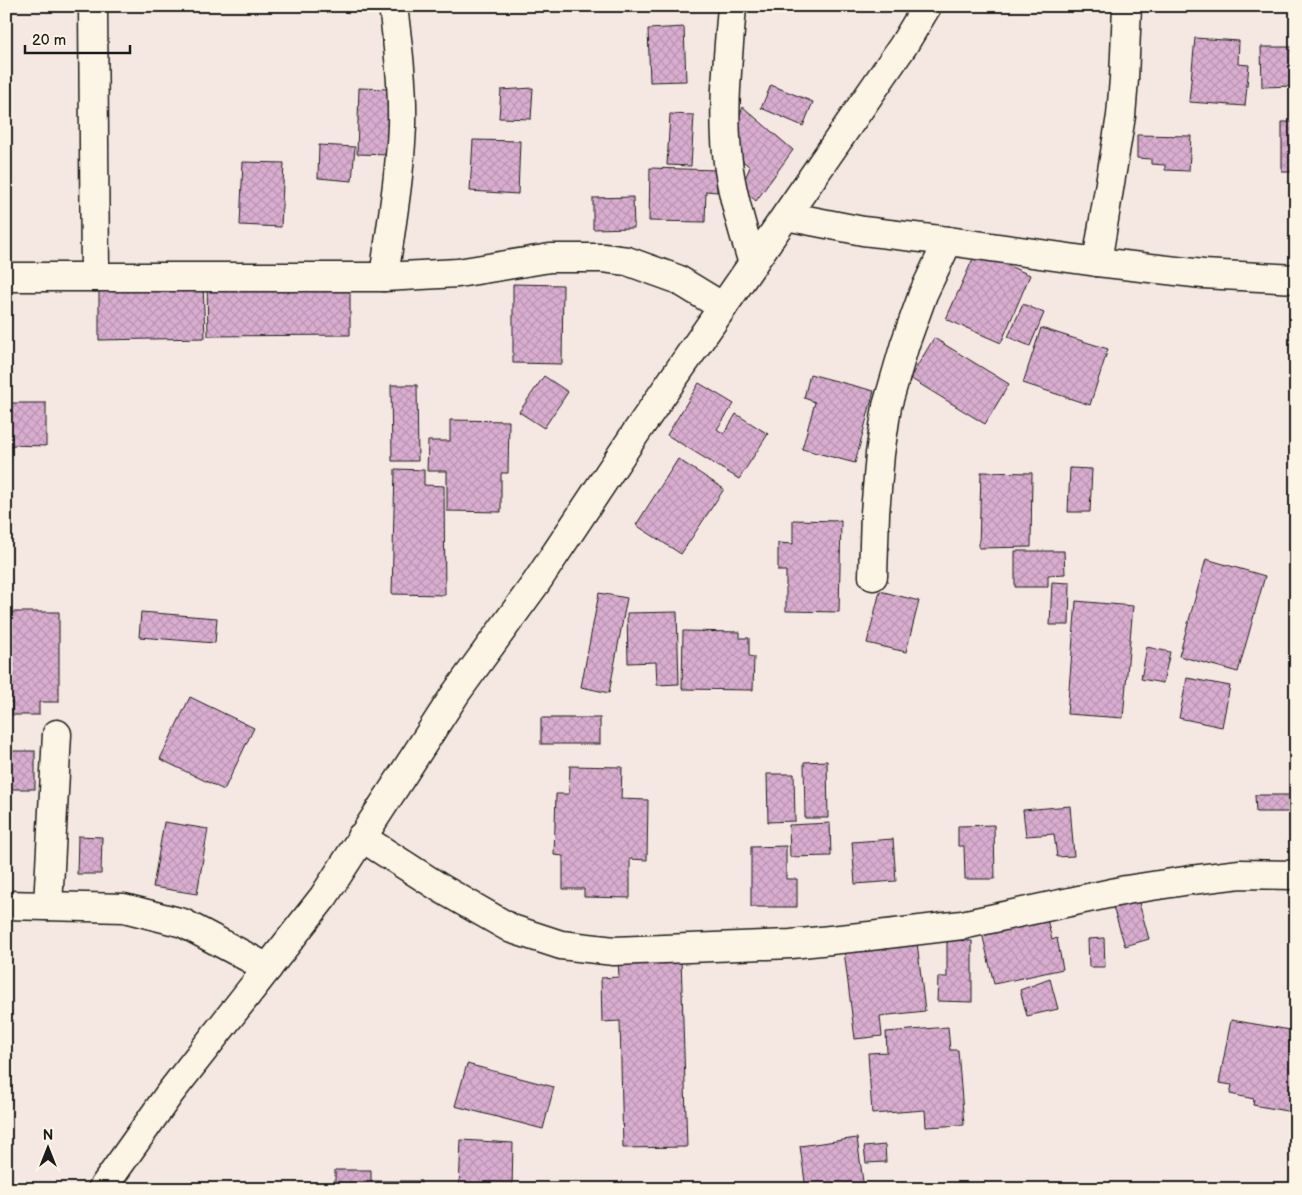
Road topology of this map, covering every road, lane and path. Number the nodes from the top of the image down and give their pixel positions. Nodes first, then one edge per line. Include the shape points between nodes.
1 (93, 6) edge
2 (393, 6) edge
3 (732, 6) edge
4 (926, 6) edge
5 (1127, 6) edge
6 (786, 216) junction
7 (948, 241) junction
8 (753, 262) junction
9 (1097, 262) junction
10 (6, 276) edge
11 (95, 277) junction
12 (384, 277) junction
13 (1296, 279) edge
14 (722, 307) junction
15 (873, 576) dead end
16 (57, 734) dead end
17 (361, 837) junction
18 (1296, 875) edge
19 (6, 905) edge
20 (48, 906) junction
21 (268, 968) junction
22 (102, 1189) edge

1 - 11 street
2 - 12 street via 401,78 402,124
3 - 8 street via 725,130 738,215
4 - 6 street via 903,46
5 - 9 street via 1120,116
6 - 7 street via 863,231
6 - 8 street
7 - 9 street
7 - 15 street via 923,294 887,406 875,513
8 - 14 street
9 - 13 street via 1203,274
10 - 11 street
11 - 12 street
12 - 14 street via 458,273 550,258 603,258 627,261 677,279
14 - 17 street via 536,583 456,693
16 - 20 street
17 - 18 street via 512,929 562,945 614,951 782,944 870,936 962,925 1126,890 1191,880 1240,874
17 - 21 street via 324,896
19 - 20 street
20 - 21 street via 124,908 183,923
21 - 22 street via 170,1093

